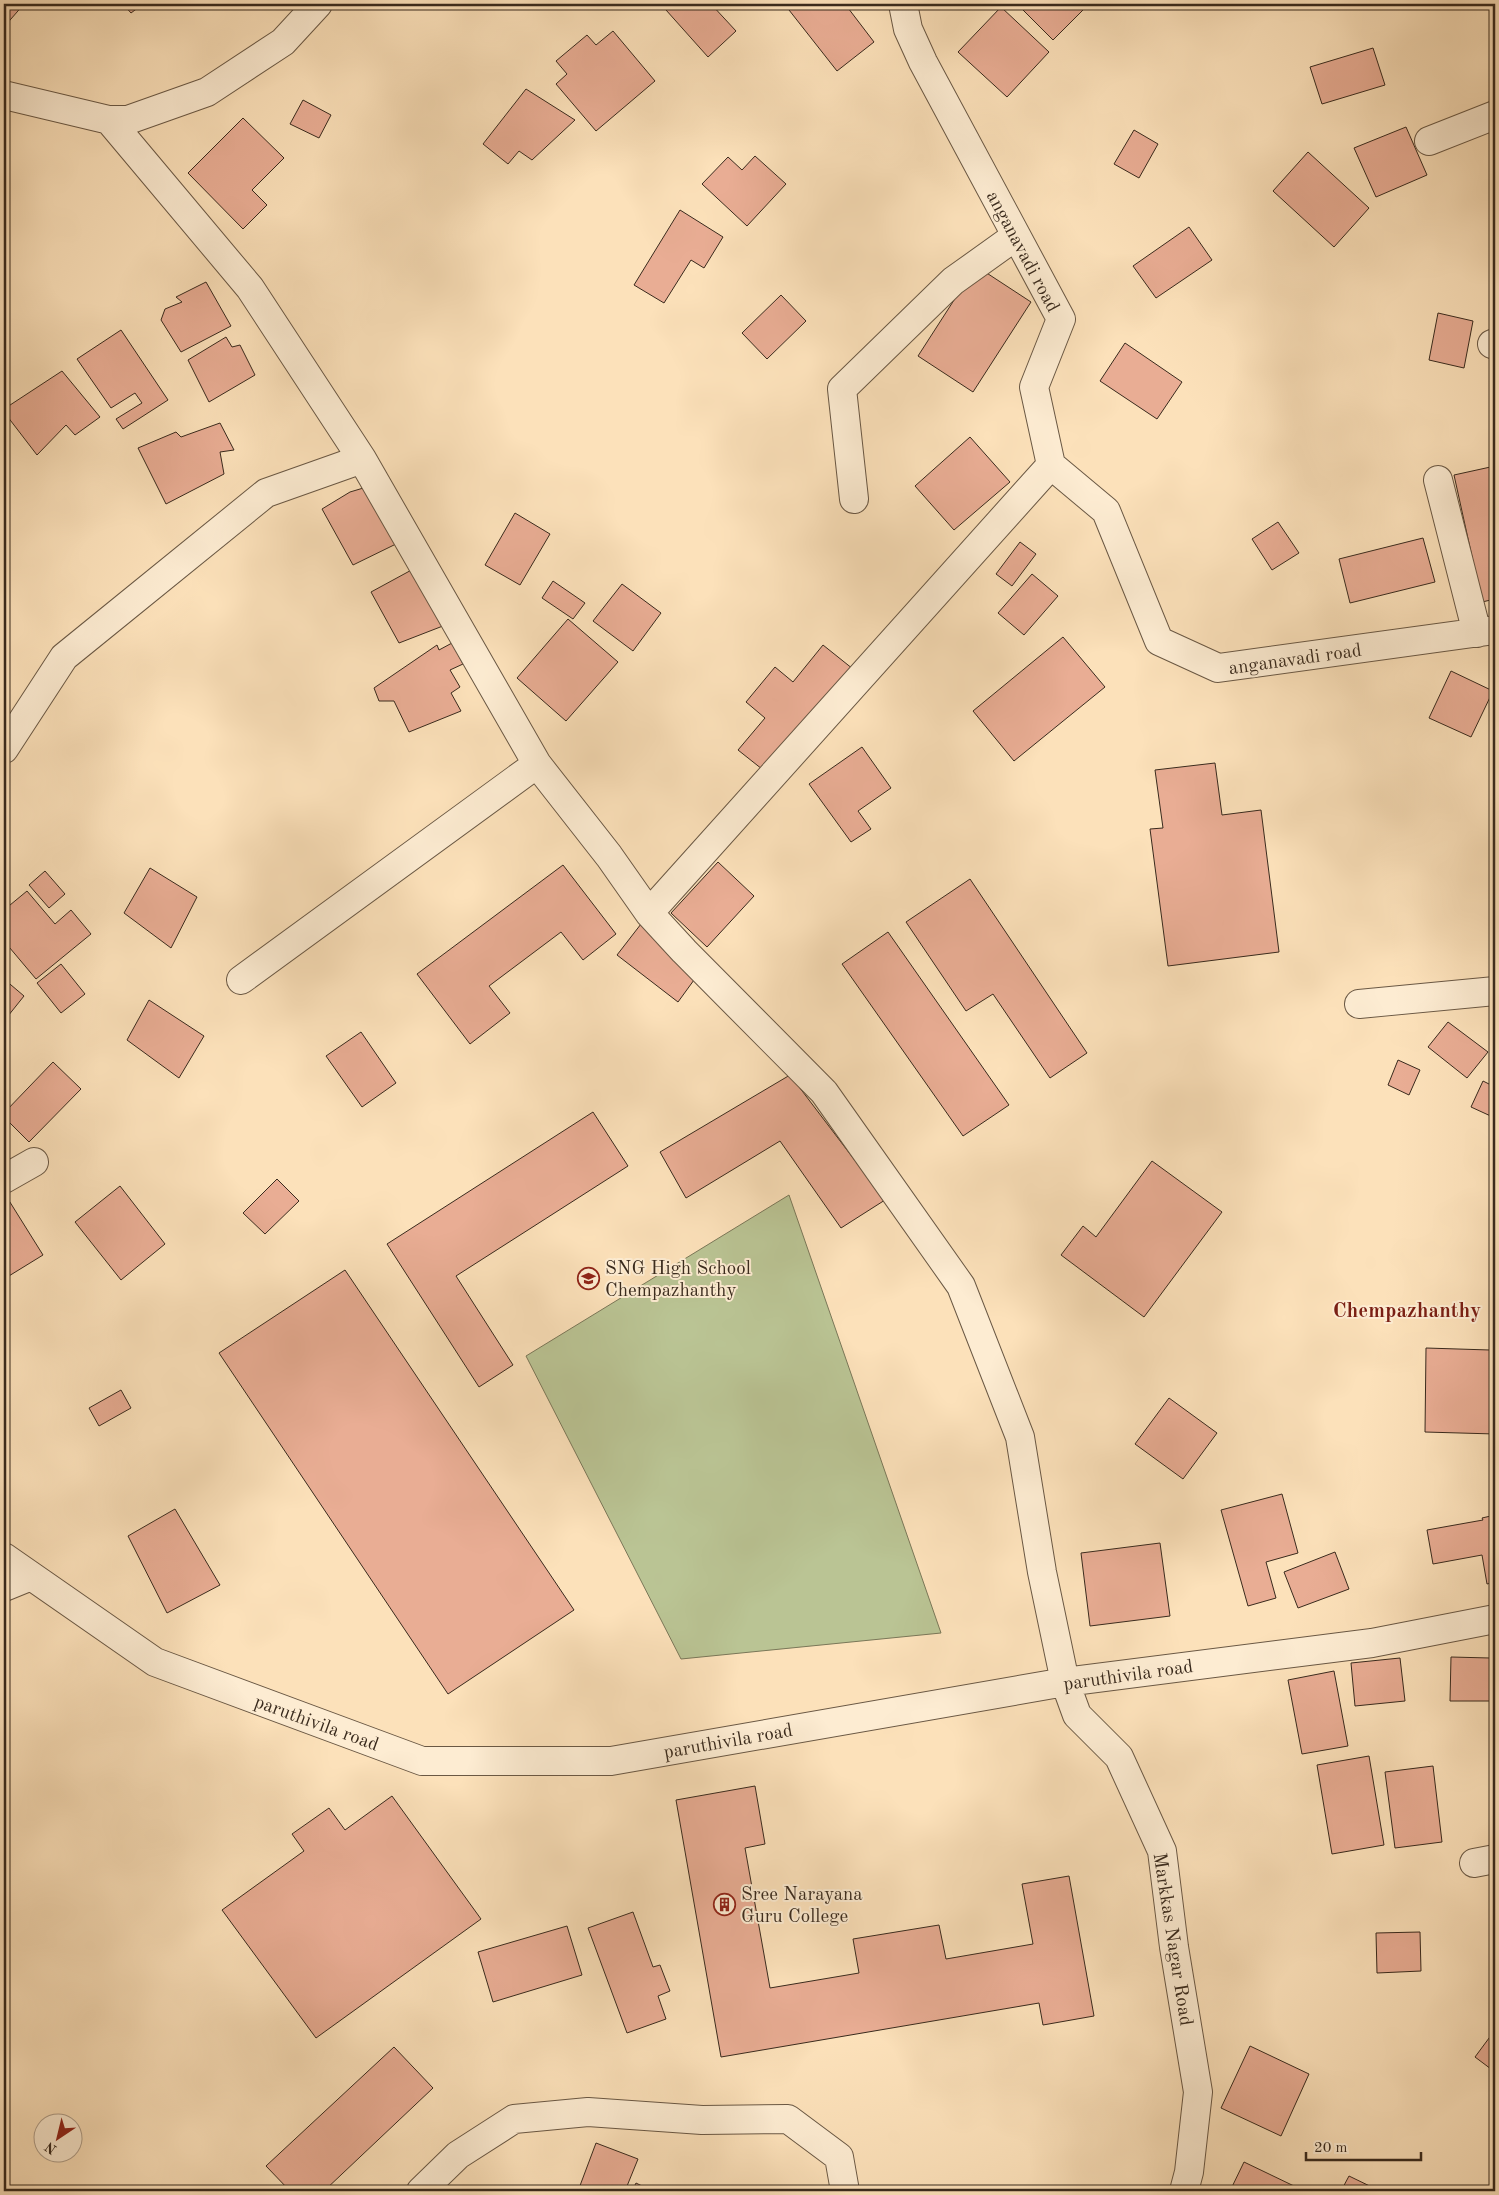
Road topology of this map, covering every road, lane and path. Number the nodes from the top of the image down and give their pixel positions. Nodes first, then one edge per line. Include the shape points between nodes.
1 (318, 4) edge
2 (903, 4) edge
3 (4, 95) edge
4 (1495, 115) edge
5 (109, 120) junction
6 (1429, 141) dead end
7 (1016, 236) junction
8 (362, 459) junction
9 (1051, 466) junction
10 (1438, 480) dead end
11 (854, 499) dead end
12 (1486, 632) edge
13 (4, 749) edge
14 (537, 764) junction
15 (649, 913) junction
16 (241, 980) dead end
17 (1495, 991) edge
18 (1359, 1004) dead end
19 (34, 1162) dead end
20 (4, 1179) edge
21 (4, 1557) edge
22 (31, 1576) junction
23 (4, 1587) edge
24 (1495, 1620) edge
25 (1065, 1682) junction
26 (420, 2191) edge
27 (845, 2191) edge
28 (1184, 2191) edge

1 - 5 street via 283,42 207,92 128,120
2 - 7 street, anganavadi road via 908,29 923,62
3 - 5 street
4 - 6 street
5 - 8 street, Markkas Nagar Road via 250,288
7 - 9 street, anganavadi road via 1061,319 1034,387
7 - 11 street via 953,281 842,389
8 - 13 street via 266,493 258,499 64,657
8 - 14 street, Markkas Nagar Road
9 - 12 street, anganavadi road via 1106,511 1159,641 1218,668
9 - 15 street
10 - 12 street
14 - 15 street, Markkas Nagar Road
14 - 16 street
15 - 25 street, Markkas Nagar Road via 824,1092 961,1286 1020,1437 1042,1572
17 - 18 street
19 - 20 street
21 - 22 street, paruthivila road
22 - 23 street
22 - 25 street, paruthivila road via 155,1662 422,1761 611,1761
24 - 25 street, paruthivila road via 1372,1642
25 - 28 street, Markkas Nagar Road via 1077,1715 1119,1757 1162,1851 1198,2092
26 - 27 street via 458,2155 514,2119 588,2112 702,2120 788,2119 840,2157

